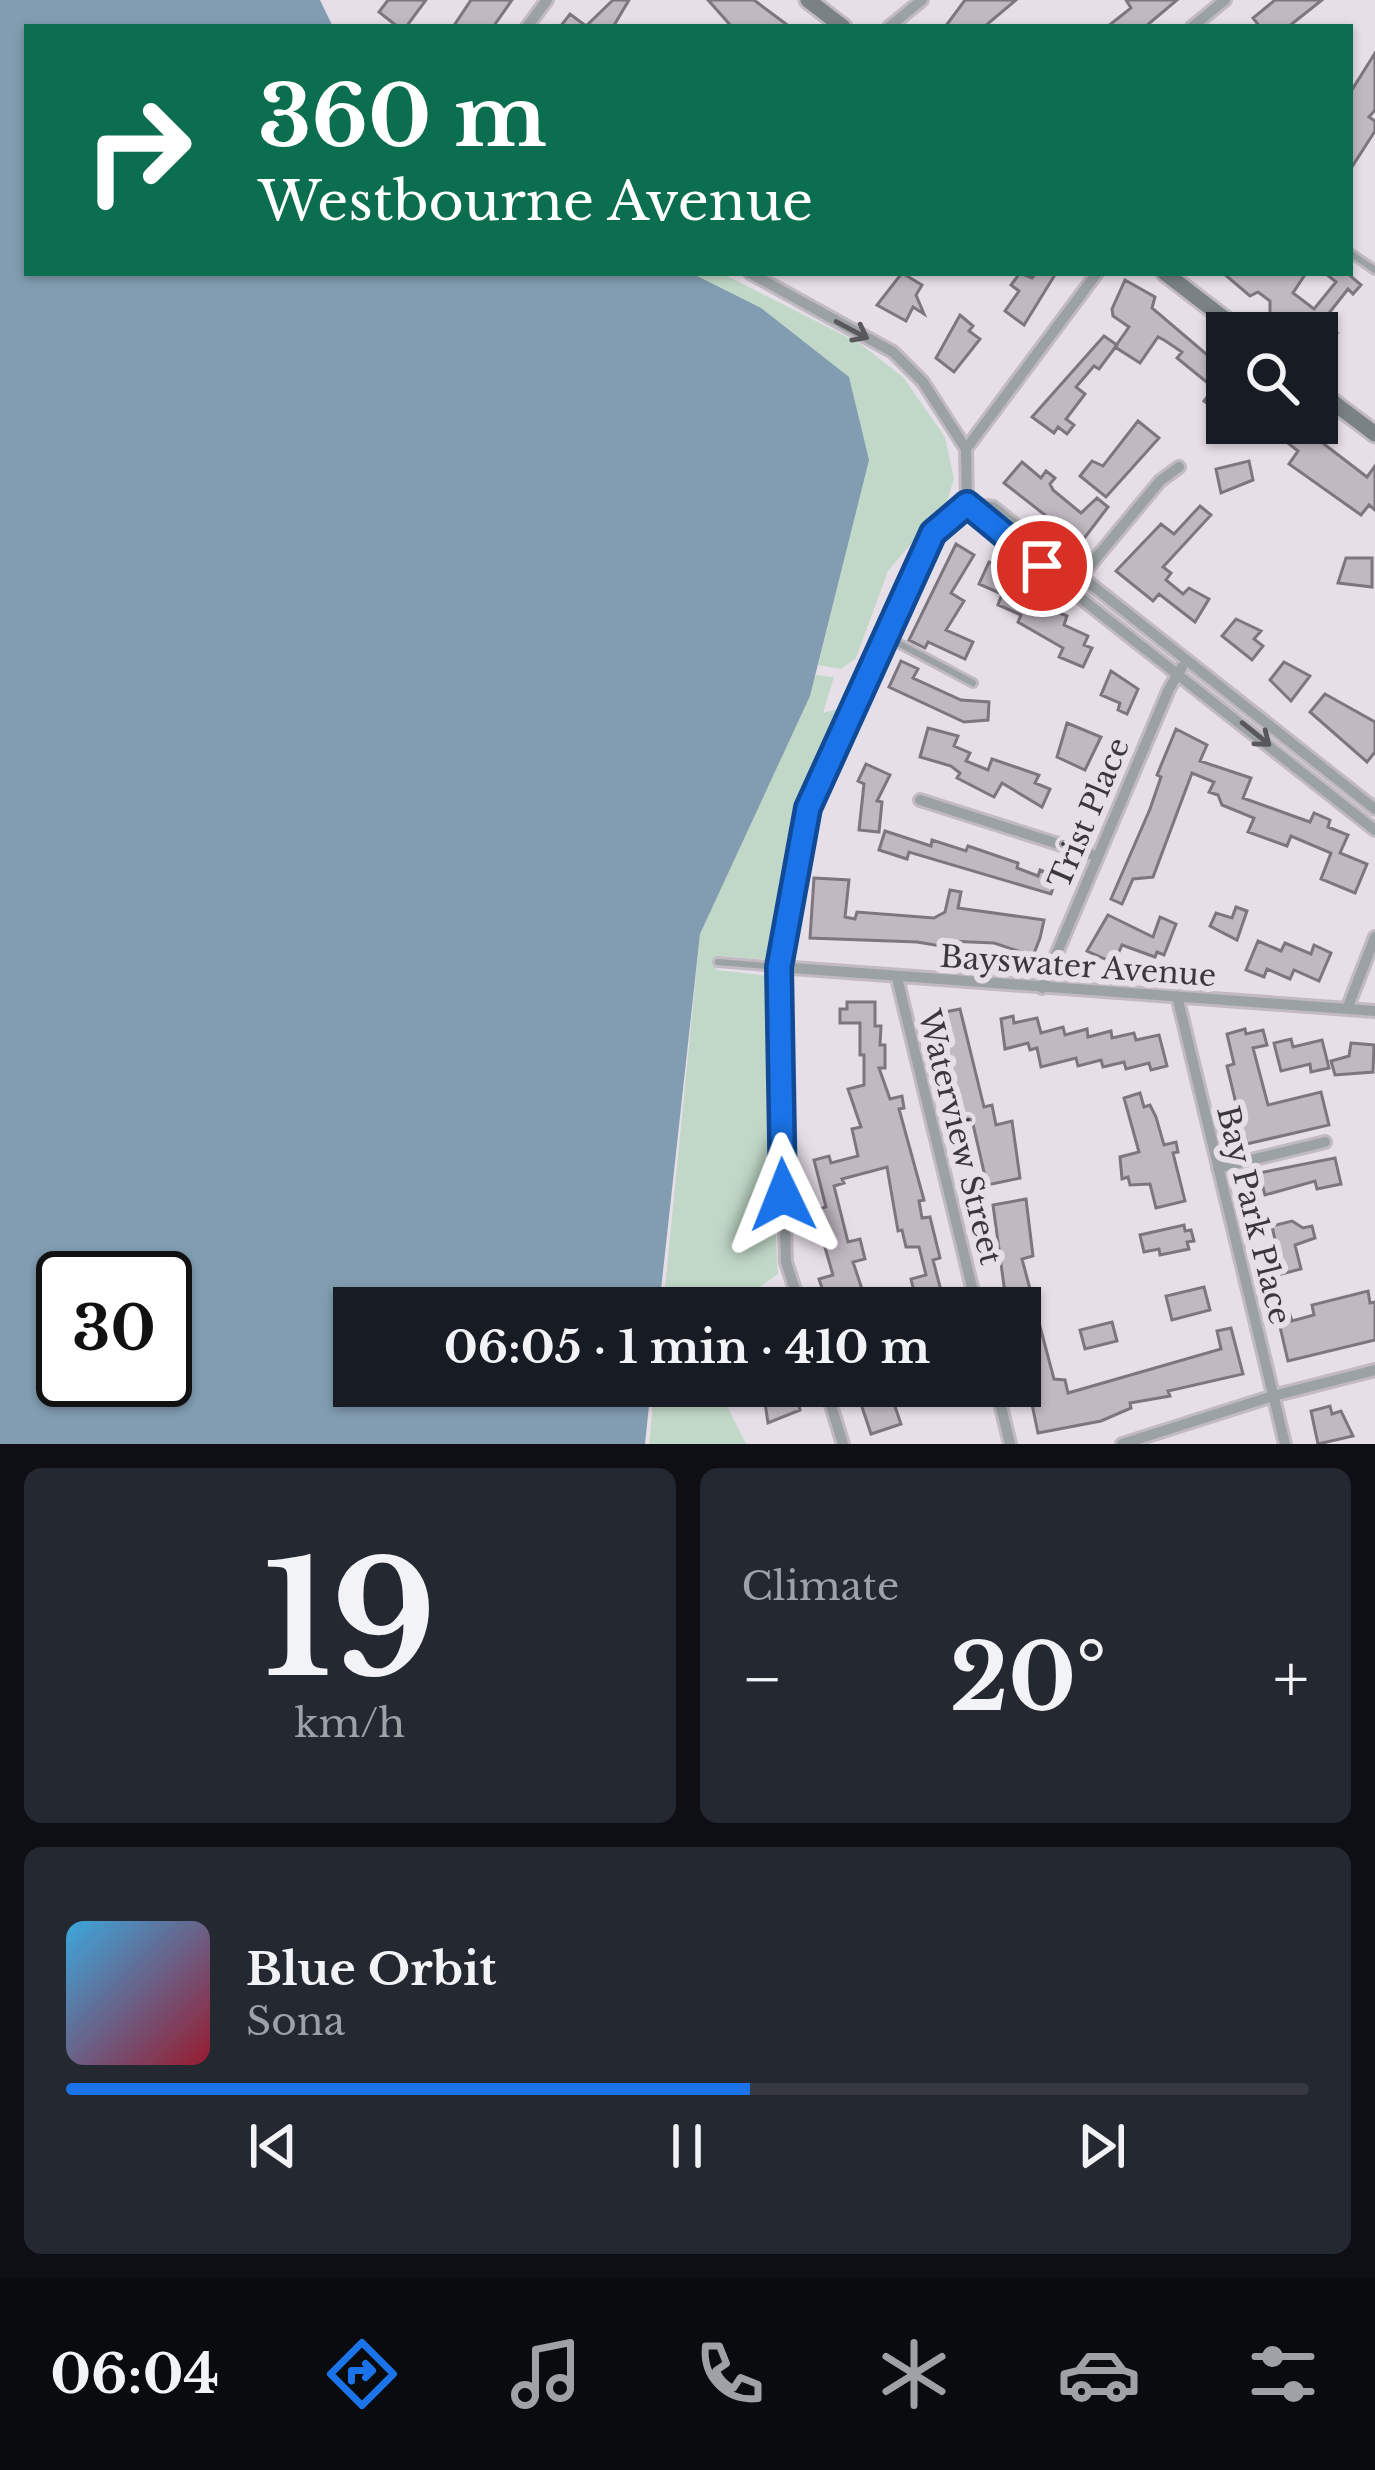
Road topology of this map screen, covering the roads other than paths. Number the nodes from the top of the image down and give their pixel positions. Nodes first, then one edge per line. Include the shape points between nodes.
1 (808, 0) edge
2 (922, 0) edge
3 (1225, 0) edge
4 (839, 24) edge
5 (893, 24) edge
6 (1196, 24) edge
7 (755, 276) edge
8 (1095, 276) edge
9 (1169, 276) edge
10 (1216, 312) edge
11 (1338, 406) edge
12 (1375, 434) edge
13 (965, 448) junction
14 (1179, 467) dead end
15 (967, 504) junction
16 (1081, 577) junction
17 (1072, 588) junction
18 (885, 636) junction
19 (1183, 666) junction
20 (973, 683) dead end
21 (920, 800) dead end
22 (1375, 809) edge
23 (1375, 830) edge
24 (1096, 856) junction
25 (1375, 937) edge
26 (718, 962) dead end
27 (779, 967) junction
28 (897, 978) junction
29 (1042, 988) junction
30 (1177, 996) junction
31 (1348, 1009) junction
32 (1375, 1011) edge
33 (1325, 1142) dead end
34 (1218, 1168) junction
35 (794, 1287) edge
36 (972, 1287) edge
37 (1375, 1370) edge
38 (1273, 1396) junction
39 (832, 1407) edge
40 (1001, 1407) edge
41 (843, 1444) edge
42 (1010, 1444) edge
43 (1122, 1444) edge
44 (1285, 1444) edge

1 - 4 street
2 - 5 street
3 - 6 street
7 -> 13 street via 893,352
8 - 13 street
9 - 10 street
11 - 12 street
13 - 15 street
14 - 16 street
15 - 16 street via 993,507
15 - 17 street
15 - 18 street via 933,533
16 - 17 street
16 - 19 street
17 - 19 street
18 - 20 lane
18 - 27 street via 808,808
19 - 22 street
19 -> 23 street
19 - 24 street, Trist Place
21 - 24 street
24 - 29 street, Trist Place
25 - 31 street
26 - 27 lane
27 - 28 street, Bayswater Avenue
27 - 35 street via 786,1262
28 - 29 street, Bayswater Avenue
28 - 36 street, Waterview Street
29 - 30 street, Bayswater Avenue
30 - 31 street, Bayswater Avenue
30 - 34 street, Bay Park Place
31 - 32 street, Bayswater Avenue
33 - 34 street
34 - 38 street, Bay Park Place
37 - 38 street
38 - 43 street
38 - 44 street, Bay Park Place
39 - 41 street
40 - 42 street

